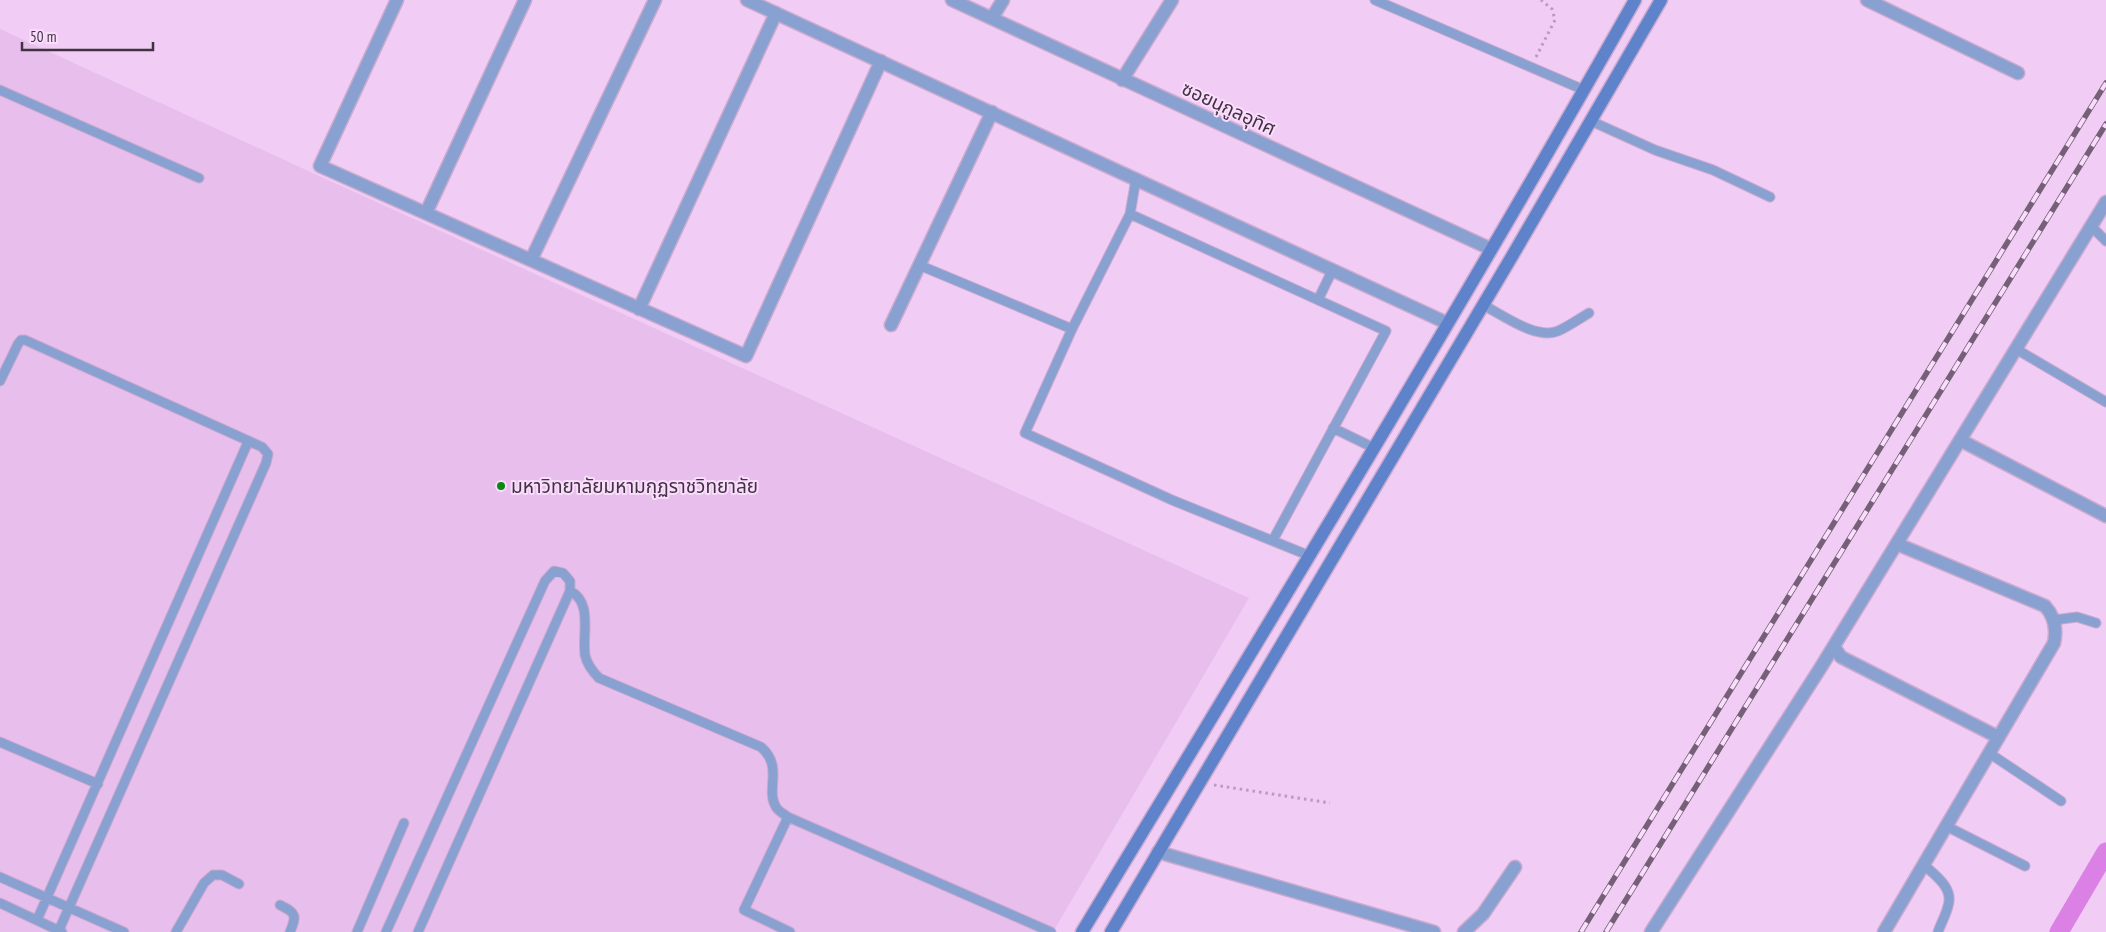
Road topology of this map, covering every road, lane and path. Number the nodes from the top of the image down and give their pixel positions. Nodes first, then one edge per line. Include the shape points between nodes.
1 (396, 0) edge
2 (525, 0) edge
3 (655, 0) edge
4 (747, 0) edge
5 (952, 0) edge
6 (1003, 0) edge
7 (1172, 0) edge
8 (1376, 0) edge
9 (1541, 0) edge
10 (1635, 0) edge
11 (1661, 0) edge
12 (1867, 0) edge
13 (776, 13) junction
14 (992, 18) junction
15 (881, 61) junction
16 (1532, 66) junction
17 (2018, 72) dead end
18 (1122, 80) junction
19 (0, 90) edge
20 (1584, 90) junction
21 (992, 112) junction
22 (1591, 121) junction
23 (199, 178) dead end
24 (1136, 179) junction
25 (1770, 197) dead end
26 (2106, 202) edge
27 (426, 213) junction
28 (1130, 214) junction
29 (2091, 226) junction
30 (2106, 241) edge
31 (1491, 249) junction
32 (531, 260) junction
33 (919, 265) junction
34 (1333, 269) junction
35 (1318, 300) junction
36 (1483, 305) junction
37 (639, 309) junction
38 (1589, 313) dead end
39 (1447, 323) junction
40 (891, 325) dead end
41 (1072, 329) junction
42 (1466, 334) junction
43 (2016, 349) junction
44 (0, 382) edge
45 (2106, 402) edge
46 (1333, 428) junction
47 (1960, 440) junction
48 (248, 442) junction
49 (1374, 448) junction
50 (2106, 516) edge
51 (1273, 540) junction
52 (1897, 544) junction
53 (1310, 556) junction
54 (570, 591) junction
55 (2054, 620) junction
56 (2096, 623) dead end
57 (1834, 646) junction
58 (1998, 737) junction
59 (0, 742) edge
60 (1989, 753) junction
61 (1199, 783) junction
62 (98, 784) junction
63 (2061, 801) dead end
64 (1330, 803) dead end
65 (788, 816) junction
66 (404, 822) dead end
67 (1946, 826) junction
68 (1158, 852) junction
69 (1924, 865) junction
70 (2025, 866) dead end
71 (1515, 867) dead end
72 (0, 876) edge
73 (240, 884) dead end
74 (47, 898) junction
75 (0, 903) edge
76 (280, 905) dead end
77 (69, 908) junction
78 (37, 920) junction
79 (61, 931) edge
80 (124, 932) edge
81 (176, 932) edge
82 (290, 932) edge
83 (357, 932) edge
84 (386, 932) edge
85 (418, 932) edge
86 (790, 932) edge
87 (1051, 932) edge
88 (1082, 932) edge
89 (1111, 932) edge
90 (1434, 932) edge
91 (1464, 932) edge
92 (1651, 932) edge
93 (1884, 932) edge
94 (1938, 932) edge

1 - 27 street via 320,166
2 - 27 street
3 - 32 street
4 - 13 street
5 - 14 street, ซอยนุกูลอุทิศ
6 - 14 street
7 - 18 street
8 - 16 lane
9 - 16 path via 1552,10 1555,20
10 - 20 main road
11 - 22 main road
12 - 17 street
13 - 15 street
13 - 37 street
14 - 18 street, ซอยนุกูลอุทิศ
15 - 21 street
15 - 37 street via 746,356
16 - 20 lane
18 - 31 street, ซอยนุกูลอุทิศ
19 - 23 lane
20 - 31 main road
21 - 24 street
21 - 33 street
22 - 25 lane via 1655,150 1713,170
22 - 36 main road
24 - 28 lane
24 - 34 street
26 - 29 street
27 - 32 street
28 - 35 lane
28 - 41 lane
29 - 30 lane
29 - 43 street
31 - 39 main road
32 - 37 street
33 - 40 street
33 - 41 lane
34 - 35 lane
34 - 39 street
35 - 46 lane via 1386,331
36 - 38 lane via 1544,333 1557,331
36 - 42 main road
39 - 42 main road
39 - 49 main road
41 - 51 lane via 1025,433 1172,500
42 - 61 main road
43 - 45 lane
43 - 47 street
44 - 48 lane via 18,344 25,340
46 - 49 lane
46 - 51 lane
47 - 50 street
47 - 52 street
48 - 62 lane
48 - 77 lane via 262,447 268,454 266,463
49 - 53 main road
51 - 53 lane
52 - 55 street via 2045,606
52 - 57 street
53 - 88 main road
54 - 65 lane via 581,600 585,617 585,656 595,674 761,747 771,763 774,778 772,798 776,808
54 - 84 lane via 570,581 564,572 554,571 545,580
54 - 85 lane
55 - 56 lane via 2077,617
55 - 58 street via 2054,643
57 - 58 street via 1841,656
57 - 92 street
58 - 60 street
59 - 62 lane
60 - 63 lane
60 - 67 street
61 - 64 path
61 - 68 main road
62 - 74 lane
65 - 86 lane via 744,910
65 - 87 lane
66 - 83 lane
67 - 69 street
67 - 70 lane
68 - 89 main road
68 - 90 street
69 - 93 street
69 - 94 lane via 1944,883 1948,892 1948,907
71 - 91 street via 1483,914
72 - 74 lane
73 - 81 lane via 222,875 213,875 204,882
74 - 77 lane
74 - 78 lane
75 - 78 lane
76 - 82 lane via 292,910 294,915
77 - 79 lane
77 - 80 lane
78 - 79 lane

